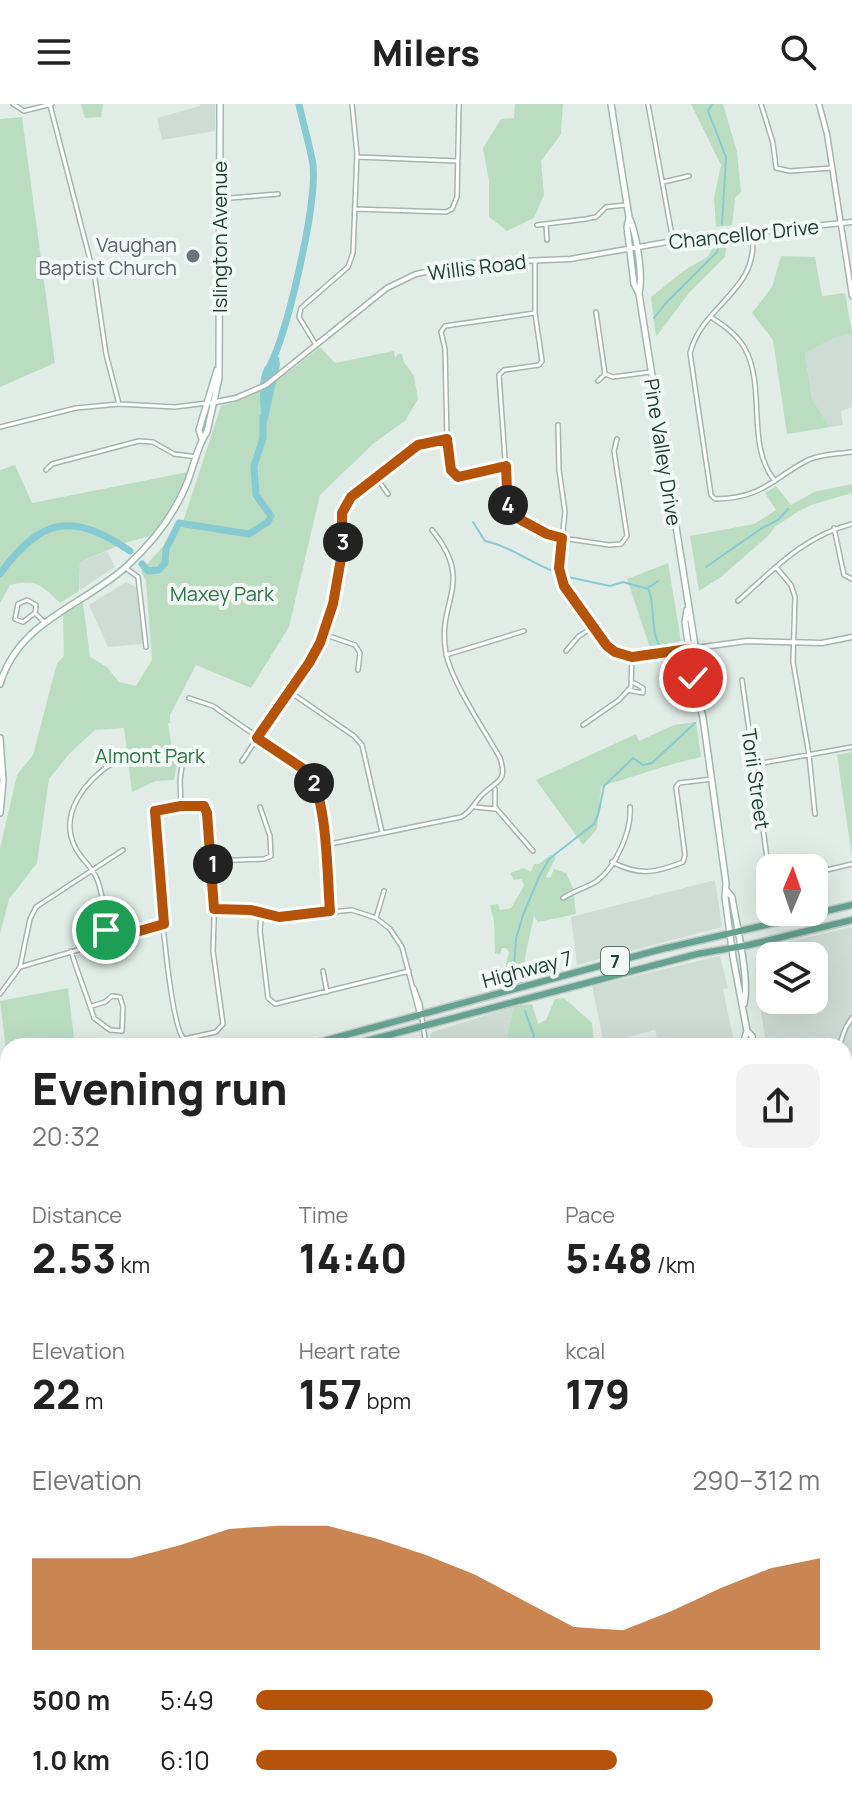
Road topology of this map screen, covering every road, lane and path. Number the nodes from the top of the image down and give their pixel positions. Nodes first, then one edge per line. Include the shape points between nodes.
1 (13, 104) edge
2 (51, 104) edge
3 (220, 104) edge
4 (352, 104) edge
5 (459, 104) edge
6 (611, 104) edge
7 (648, 104) edge
8 (761, 104) edge
9 (819, 104) edge
10 (357, 157) junction
11 (457, 162) junction
12 (832, 168) junction
13 (689, 176) dead end
14 (663, 182) junction
15 (278, 194) dead end
16 (219, 199) junction
17 (627, 205) junction
18 (355, 209) junction
19 (852, 222) edge
20 (841, 223) junction
21 (546, 224) junction
22 (537, 225) dead end
23 (752, 232) junction
24 (547, 240) dead end
25 (673, 241) junction
26 (632, 247) junction
27 (535, 260) junction
28 (851, 281) edge
29 (852, 296) edge
30 (596, 312) dead end
31 (535, 313) junction
32 (711, 316) junction
33 (316, 345) junction
34 (651, 372) junction
35 (605, 374) junction
36 (598, 381) dead end
37 (210, 403) junction
38 (119, 404) junction
39 (558, 425) dead end
40 (0, 427) edge
41 (447, 439) junction
42 (617, 439) dead end
43 (852, 452) edge
44 (197, 457) junction
45 (506, 466) junction
46 (46, 470) dead end
47 (376, 477) junction
48 (775, 481) junction
49 (388, 494) dead end
50 (852, 524) edge
51 (834, 528) junction
52 (432, 530) dead end
53 (562, 538) junction
54 (776, 567) junction
55 (125, 568) junction
56 (852, 579) edge
57 (738, 601) dead end
58 (35, 613) junction
59 (43, 621) junction
60 (594, 627) junction
61 (524, 631) dead end
62 (323, 634) junction
63 (852, 637) edge
64 (794, 643) junction
65 (146, 647) dead end
66 (692, 649) junction
67 (566, 651) dead end
68 (446, 655) junction
69 (632, 657) junction
70 (358, 670) dead end
71 (742, 680) dead end
72 (632, 682) junction
73 (0, 684) edge
74 (628, 690) junction
75 (290, 692) junction
76 (189, 698) dead end
77 (583, 725) dead end
78 (0, 738) edge
79 (257, 738) junction
80 (852, 747) edge
81 (1, 752) edge
82 (184, 752) dead end
83 (809, 755) junction
84 (242, 761) dead end
85 (114, 762) dead end
86 (756, 764) junction
87 (712, 779) junction
88 (1, 787) edge
89 (495, 787) junction
90 (181, 806) junction
91 (475, 806) junction
92 (260, 807) dead end
93 (630, 807) dead end
94 (499, 811) junction
95 (0, 813) edge
96 (815, 814) dead end
97 (382, 833) junction
98 (325, 845) junction
99 (123, 850) dead end
100 (533, 851) dead end
101 (767, 854) edge
102 (212, 861) junction
103 (612, 862) junction
104 (852, 864) edge
105 (92, 870) junction
106 (828, 870) edge
107 (384, 891) dead end
108 (563, 898) dead end
109 (852, 905) edge
110 (214, 909) junction
111 (330, 911) junction
112 (261, 914) junction
113 (376, 918) junction
114 (852, 920) edge
115 (164, 924) junction
116 (734, 932) junction
117 (108, 940) junction
118 (736, 947) junction
119 (71, 951) junction
120 (20, 967) junction
121 (323, 971) dead end
122 (409, 971) junction
123 (327, 992) junction
124 (0, 994) edge
125 (92, 1006) junction
126 (420, 1014) junction
127 (852, 1018) edge
128 (422, 1027) junction
129 (747, 1031) junction
130 (186, 1038) edge
131 (192, 1038) edge
132 (334, 1038) edge
133 (379, 1038) edge
134 (424, 1038) edge
135 (745, 1038) edge
136 (752, 1038) edge
137 (842, 1038) edge

1 - 2 street via 24,111
2 - 38 street via 95,279
3 - 16 main road, Islington Avenue
4 - 10 street
5 - 11 street
6 - 17 main road, Pine Valley Drive
7 - 14 street
8 - 12 street via 776,168
9 - 12 street
10 - 11 street
10 - 18 street
11 - 18 street via 457,197 446,212
12 - 20 street
13 - 14 street
14 - 25 street
15 - 16 street
16 - 37 main road, Islington Avenue via 217,369
17 - 21 street via 606,207 586,219
17 - 26 main road, Pine Valley Drive
18 - 33 street via 351,262 299,313
19 - 20 street, Chancellor Drive
20 - 23 street, Chancellor Drive
20 - 28 street
21 - 22 street
21 - 24 street
23 - 25 street, Chancellor Drive
23 - 32 street via 752,264
25 - 26 street, Chancellor Drive
26 - 27 street, Willis Road
26 - 34 main road, Pine Valley Drive
27 - 31 street
27 - 33 street, Willis Road via 472,263 409,277
28 - 29 street
30 - 35 street
31 - 41 street via 442,329
31 - 45 street via 541,363 499,375
32 - 48 street via 746,352 763,457
32 - 48 street via 695,336 690,357 711,495 746,496
33 - 37 street, Willis Road via 257,390
34 - 35 street
34 - 66 main road, Pine Valley Drive
35 - 36 street
37 - 38 street
37 - 44 main road, Islington Avenue via 199,430
38 - 40 street via 76,408
39 - 53 street
41 - 45 street via 455,475
41 - 47 street via 418,445
42 - 53 street via 614,451 626,540 609,545
43 - 48 street via 810,459
44 - 46 street via 139,441
44 - 55 main road, Islington Avenue via 159,534
45 - 53 street via 509,515
47 - 49 street
47 - 62 street via 343,509 343,547
50 - 51 street
51 - 54 street via 805,542
51 - 56 street via 844,575
52 - 68 street via 454,576
53 - 60 street via 561,577
54 - 57 street
54 - 64 street via 795,597
55 - 59 main road, Islington Avenue
55 - 65 street via 138,577
58 - 58 street via 36,605 27,600 14,614 23,622
58 - 59 street
59 - 73 main road, Islington Avenue via 17,649
60 - 67 street
60 - 69 street via 611,649
61 - 68 street
62 - 70 street via 355,645 360,653
62 - 75 street
63 - 64 street
64 - 66 street via 747,641
64 - 83 street
66 - 69 street
66 - 87 main road, Pine Valley Drive
68 - 89 street via 500,758 503,773
69 - 72 street
71 - 86 street, Torii Street
72 - 74 street
72 - 74 street via 643,692
74 - 77 street
75 - 79 street
75 - 97 street via 362,745
76 - 79 street via 213,706
78 - 81 main road
79 - 84 street
79 - 98 street via 308,772
80 - 83 street
81 - 88 main road
82 - 90 street
83 - 86 street
83 - 96 street
85 - 105 street via 87,784 71,813 71,838
86 - 101 street, Torii Street
87 - 103 street via 676,785 683,862 642,872
87 - 116 main road, Pine Valley Drive
88 - 95 main road
89 - 91 street
89 - 94 street
90 - 102 street via 206,809
90 - 115 street via 159,808 154,814
91 - 94 street
91 - 97 street via 461,817
92 - 102 street via 271,856
93 - 103 street via 624,840
94 - 100 street
97 - 98 street
98 - 111 street
99 - 105 street
102 - 110 street
103 - 108 street via 600,879
104 - 106 street
105 - 117 street
105 - 120 street via 34,909
107 - 113 street
109 - 116 main road, Highway 7 / 7
110 - 112 street
110 - 131 street via 213,951 223,1024 216,1032
111 - 112 street
111 - 113 street via 358,911
112 - 123 street via 271,1002
113 - 122 street via 399,940
114 - 118 main road, Highway 7 / 7
115 - 117 street
115 - 130 street via 179,1033
116 - 118 main road, Pine Valley Drive
116 - 126 main road, Highway 7 / 7
117 - 119 street
118 - 128 main road, Highway 7 / 7
118 - 129 main road, Pine Valley Drive
119 - 120 street
119 - 125 street
120 - 124 street
121 - 123 street
122 - 123 street
122 - 126 street
125 - 125 street via 99,1024 122,1031 120,997
126 - 128 street
126 - 132 main road, Highway 7 / 7
127 - 137 street
128 - 133 main road, Highway 7 / 7
128 - 134 street
129 - 135 main road, Pine Valley Drive
129 - 136 main road, Pine Valley Drive

